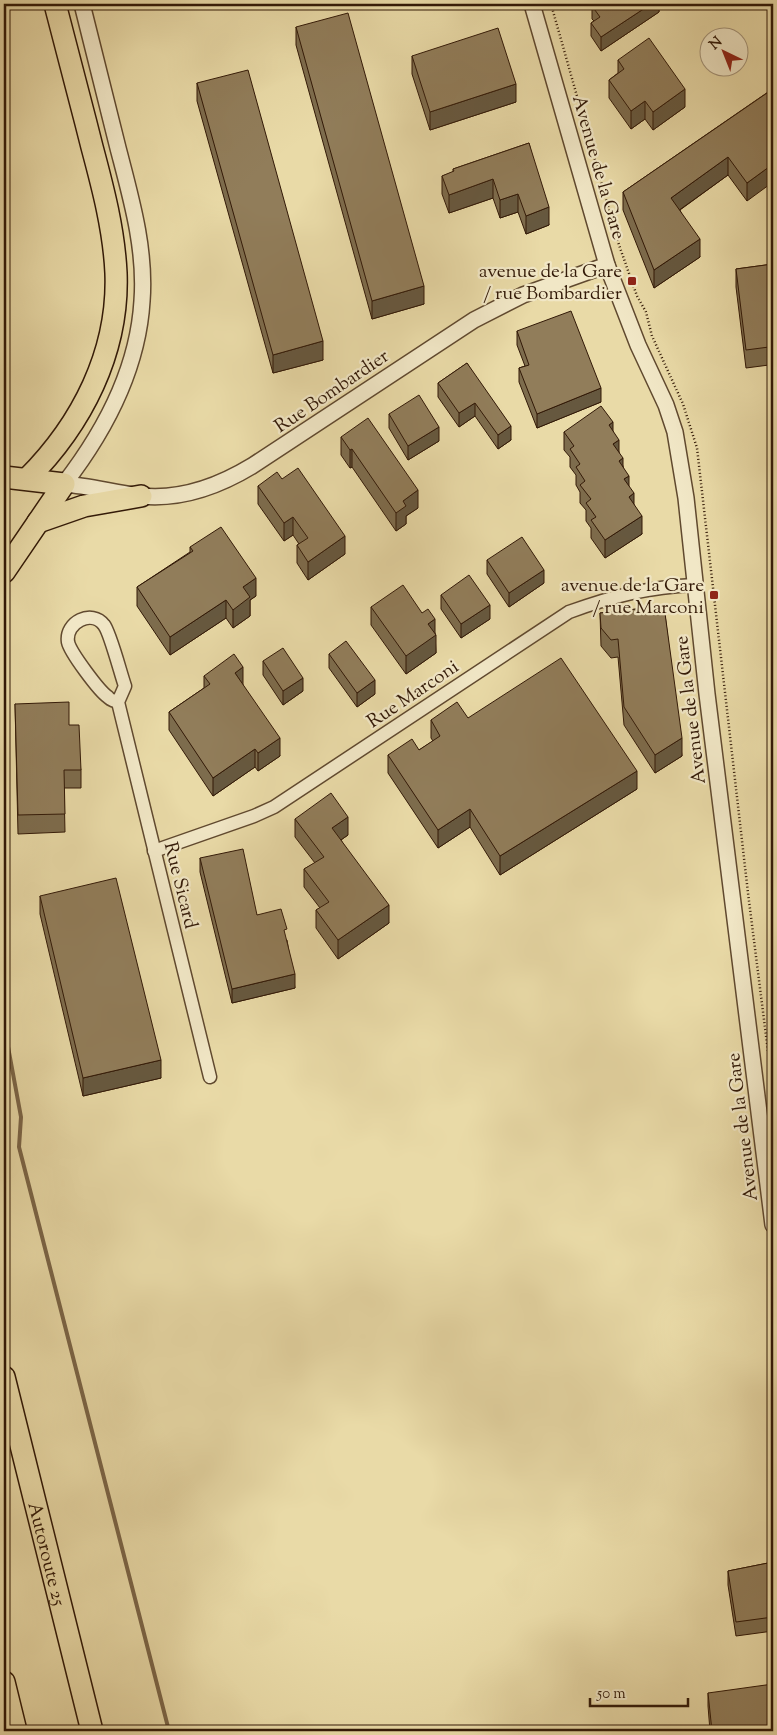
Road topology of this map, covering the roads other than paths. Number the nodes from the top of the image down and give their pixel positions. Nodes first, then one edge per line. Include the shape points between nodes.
1 (55, 4) edge
2 (82, 4) edge
3 (532, 4) edge
4 (607, 265) junction
5 (4, 477) edge
6 (27, 479) junction
7 (64, 484) junction
8 (141, 496) junction
9 (38, 522) junction
10 (4, 572) edge
11 (695, 585) junction
12 (118, 702) junction
13 (154, 851) junction
14 (210, 1077) dead end
15 (773, 1225) edge
16 (4, 1377) edge
17 (4, 1682) edge
18 (16, 1731) edge
19 (92, 1731) edge

1 - 6 highway via 108,213 116,297 108,348 85,403 56,449
2 - 7 street via 137,223 143,286 138,336 123,383 90,446
3 - 4 street, Avenue de la Gare
4 - 8 street, Rue Bombardier via 523,295 474,320 239,474 196,491 169,496
4 - 11 street, Avenue de la Gare via 675,432 683,472
5 - 6 highway
6 - 7 highway
7 - 8 street, Rue Bombardier
7 - 9 highway
8 - 9 highway via 84,506
9 - 10 highway
11 - 13 street, Rue Marconi via 664,586 611,597 570,612 274,807
11 - 15 street, Avenue de la Gare
12 - 12 street, Rue Sicard via 125,686 105,626 97,619 86,618 76,622 69,631 68,642 73,654 107,697
12 - 13 street, Rue Sicard
13 - 14 street, Rue Sicard
16 - 19 highway, Autoroute 25
17 - 18 highway

